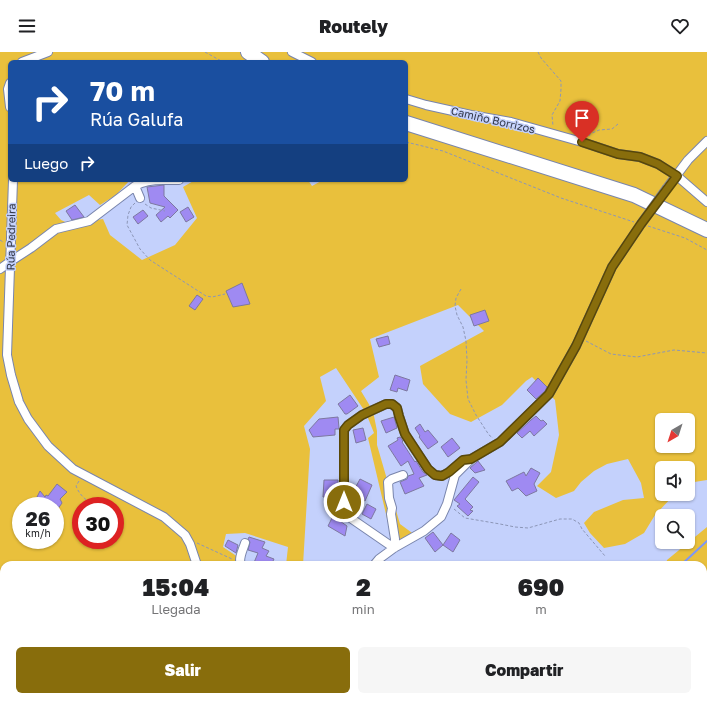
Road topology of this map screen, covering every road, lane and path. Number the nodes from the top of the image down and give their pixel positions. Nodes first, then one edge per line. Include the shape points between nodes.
1 (48, 52) edge
2 (205, 52) edge
3 (248, 52) edge
4 (292, 52) edge
5 (538, 52) edge
6 (27, 60) edge
7 (219, 60) edge
8 (259, 60) edge
9 (308, 60) edge
10 (408, 100) edge
11 (408, 124) edge
12 (618, 124) dead end
13 (553, 134) junction
14 (707, 141) edge
15 (408, 142) edge
16 (582, 142) junction
17 (677, 176) junction
18 (12, 182) edge
19 (142, 182) edge
20 (135, 186) junction
21 (140, 198) junction
22 (707, 202) edge
23 (165, 211) dead end
24 (641, 224) junction
25 (707, 230) edge
26 (707, 250) edge
27 (10, 261) junction
28 (0, 269) edge
29 (461, 289) dead end
30 (224, 294) dead end
31 (580, 338) junction
32 (707, 353) edge
33 (500, 442) junction
34 (471, 459) junction
35 (83, 475) junction
36 (403, 475) dead end
37 (83, 497) edge
38 (447, 504) junction
39 (185, 535) junction
40 (245, 543) dead end
41 (394, 548) junction
42 (605, 556) dead end
43 (195, 561) edge
44 (235, 561) edge
45 (240, 561) edge
46 (377, 561) edge

1 - 6 street
2 - 7 path
3 - 8 highway
4 - 9 street
5 - 13 path via 561,81 560,101 552,115
10 - 13 street, Camiño Borrizos
11 - 25 highway via 634,195
12 - 16 path via 612,129 590,134
13 - 16 street, Camiño Borrizos
14 - 17 street via 688,160
15 - 24 path via 443,151 561,198
16 - 17 street, Camiño Borrizos via 618,154 640,157
17 - 22 street, Camiño Borrizos
17 - 24 street, bridge
18 - 27 street, Rúa Pedreira
19 - 20 street
20 - 21 street
20 - 27 street via 88,221 56,229
21 - 23 path via 151,208
21 - 30 path via 131,207 127,225 150,260 206,296
24 - 26 path via 685,238
24 - 31 street via 612,267
27 - 28 street
27 - 35 street, Rúa Pedreira via 7,355 19,402 48,446
29 - 33 path via 456,298 456,306 466,341 468,399 489,435
31 - 32 path via 617,355 637,357 674,350
31 - 33 street via 549,394
33 - 34 street
34 - 38 street via 455,475
34 - 41 street via 463,460 442,476 435,475 428,469 405,434 397,408 392,404 386,404 362,415 348,425 344,430 346,511 350,517
35 - 37 path via 76,486
35 - 39 street, Rúa Pedreira via 164,517
36 - 41 street via 388,482
38 - 41 street via 441,517 424,531
38 - 42 path via 465,518 515,527 528,528 560,518 572,519 579,523
39 - 43 street, Rúa Pedreira
39 - 44 path
40 - 45 street
41 - 46 street

